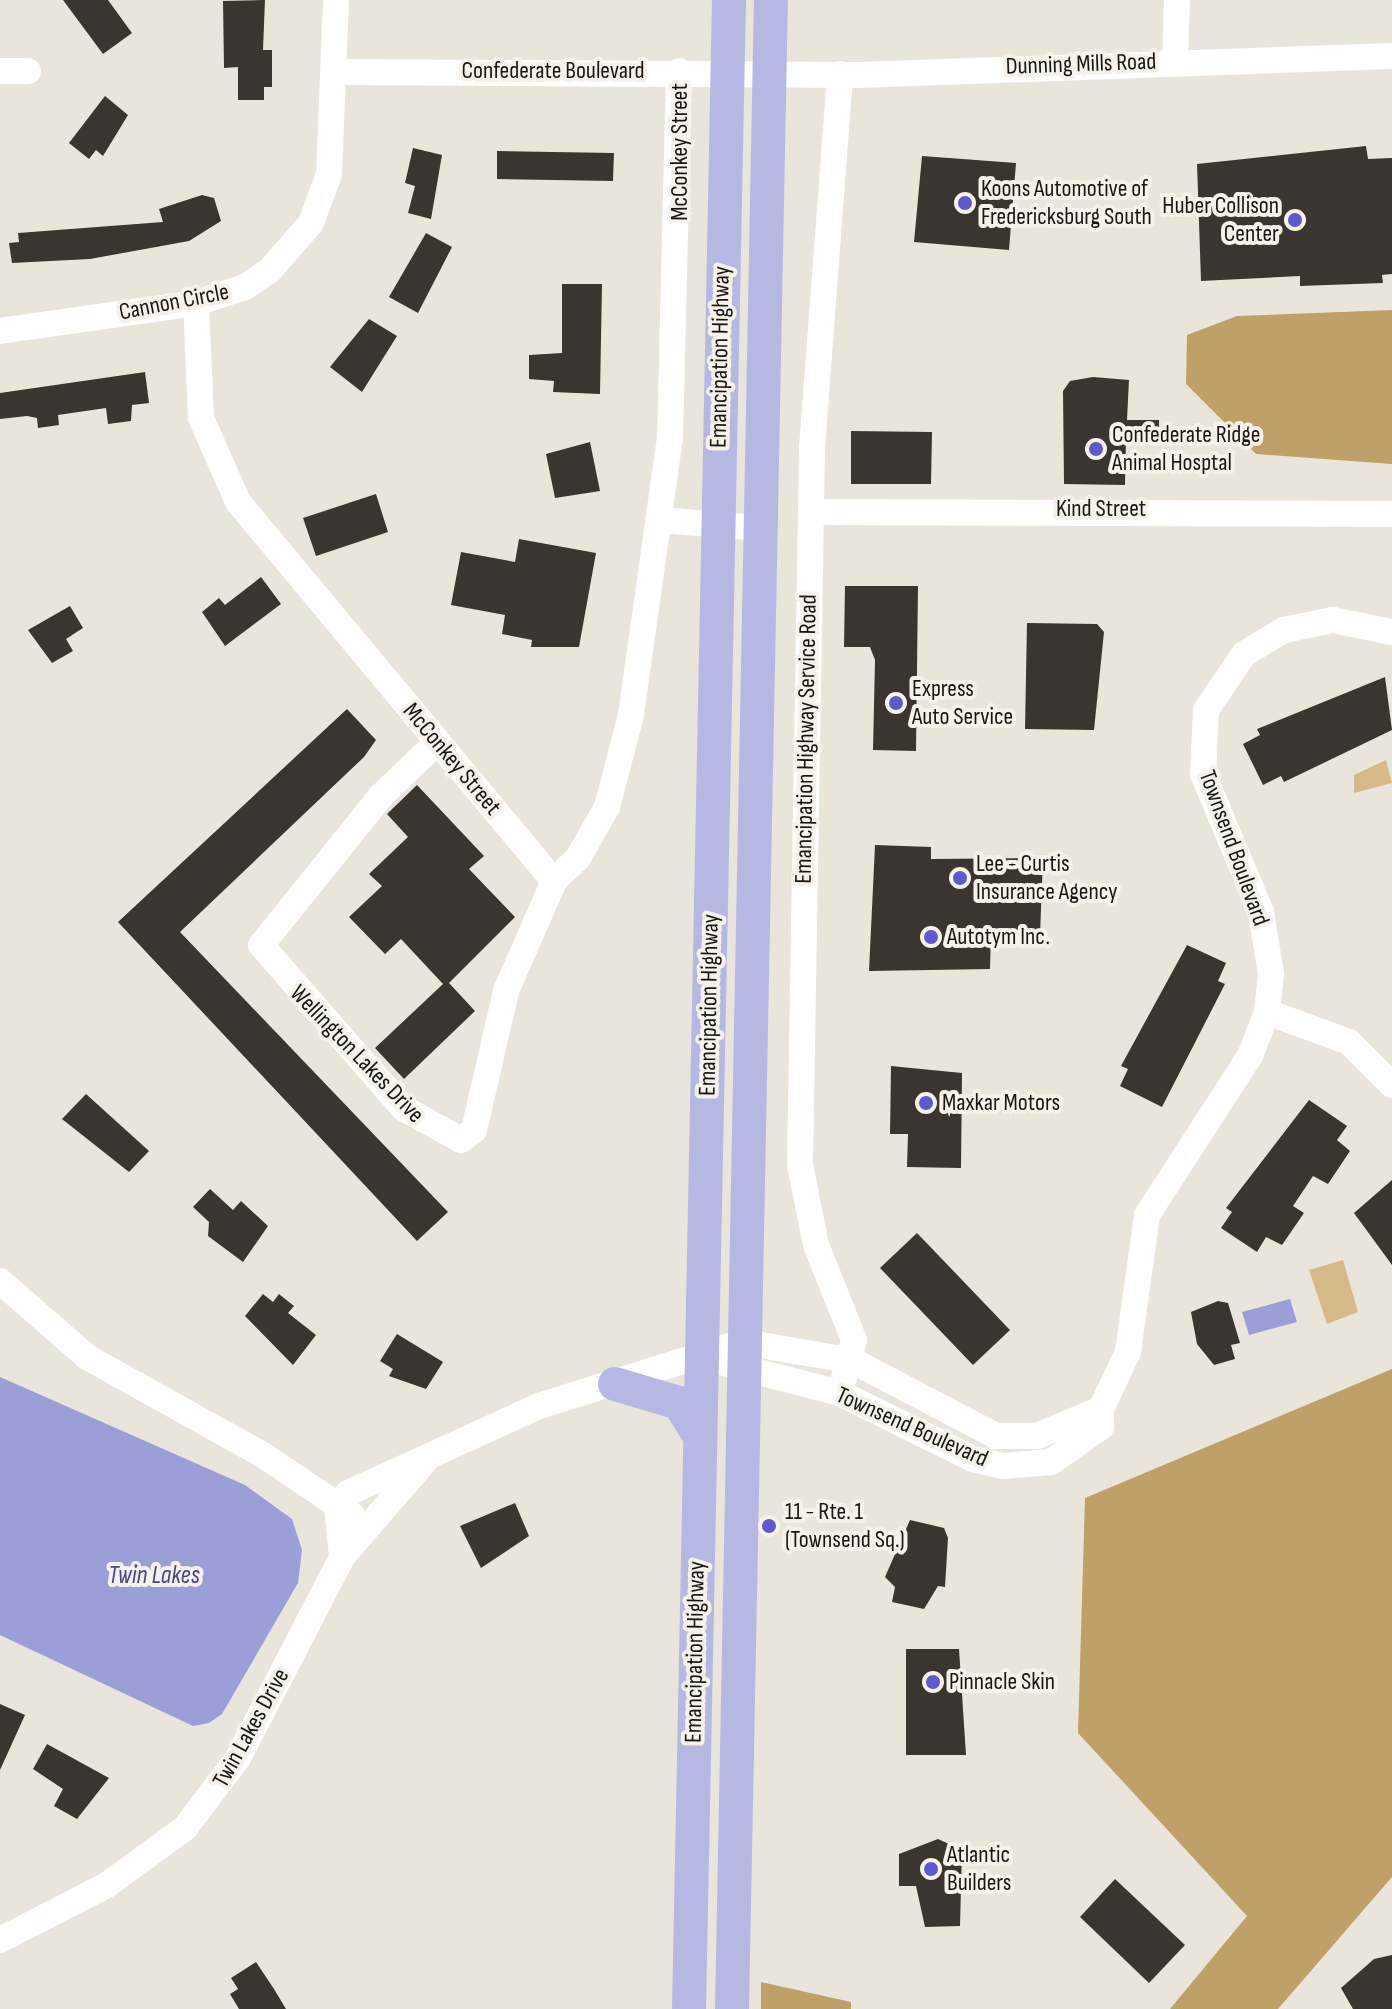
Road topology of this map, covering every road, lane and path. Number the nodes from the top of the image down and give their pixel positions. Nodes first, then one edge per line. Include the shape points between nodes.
1 (336, 0) edge
2 (729, 0) edge
3 (771, 0) edge
4 (1177, 0) edge
5 (1392, 56) edge
6 (1175, 60) junction
7 (0, 71) edge
8 (28, 71) dead end
9 (679, 71) junction
10 (336, 72) junction
11 (727, 72) junction
12 (770, 74) junction
13 (840, 74) junction
14 (196, 303) junction
15 (0, 331) edge
16 (811, 512) junction
17 (1392, 514) edge
18 (660, 520) junction
19 (717, 525) junction
20 (760, 528) junction
21 (1392, 632) edge
22 (437, 742) junction
23 (554, 881) junction
24 (1267, 1012) junction
25 (1392, 1085) edge
26 (0, 1281) edge
27 (697, 1356) junction
28 (743, 1357) junction
29 (853, 1361) junction
30 (615, 1384) junction
31 (840, 1393) junction
32 (1101, 1409) junction
33 (697, 1432) junction
34 (429, 1455) junction
35 (337, 1506) junction
36 (370, 1527) junction
37 (342, 1557) junction
38 (0, 1940) edge
39 (689, 2009) edge
40 (732, 2009) edge

1 - 10 street, Cannon Circle
2 - 11 main road, Emancipation Highway
3 - 12 main road, Emancipation Highway
4 - 6 street
5 - 6 street, Dunning Mills Road
6 - 13 street, Dunning Mills Road
7 - 8 street
9 - 10 street, Confederate Boulevard
9 - 11 street, Confederate Boulevard
9 - 18 street, McConkey Street via 677,330
10 - 14 street, Cannon Circle via 335,142 311,223 245,287
11 - 12 street, Confederate Boulevard
11 - 19 main road, Emancipation Highway
12 - 13 street, Dunning Mills Road
12 - 20 main road, Emancipation Highway
13 - 16 street, Emancipation Highway Service Road
14 - 15 street, Cannon Circle
14 - 22 street, McConkey Street via 201,418 222,474 259,531
16 - 17 street, Kind Street
16 - 29 street, Emancipation Highway Service Road via 800,1165 816,1245 850,1322
18 - 19 street
18 - 23 street, McConkey Street via 642,658 607,807 578,858
19 - 20 street
19 - 27 main road, Emancipation Highway
20 - 28 main road, Emancipation Highway
21 - 24 street, Townsend Boulevard via 1333,620 1284,630 1244,654 1206,710 1203,774 1261,912 1271,974
22 - 23 street, McConkey Street
22 - 23 street, Wellington Lakes Drive via 381,796 261,945 403,1108 455,1140 474,1130 506,991
24 - 25 street via 1349,1042
24 - 32 street, Townsend Boulevard via 1250,1056 1147,1215 1128,1352
26 - 35 street via 87,1357 263,1455
27 - 28 street
27 - 30 street, Twin Lakes Drive
27 - 33 main road, Emancipation Highway
28 - 29 street, Townsend Boulevard
28 - 31 street, Townsend Boulevard
28 - 40 main road, Emancipation Highway
29 - 31 street, Emancipation Highway Service Road
29 - 32 street, Townsend Boulevard via 996,1436 1037,1436
30 - 33 main road via 679,1403
30 - 34 street, Twin Lakes Drive via 539,1406
31 - 32 street, Townsend Boulevard via 973,1459 1003,1466 1051,1462 1084,1443 1101,1427
33 - 39 main road, Emancipation Highway
34 - 35 street, Twin Lakes Drive via 348,1493
34 - 36 street, Twin Lakes Drive
35 - 36 street
35 - 37 street
36 - 37 street, Twin Lakes Drive
37 - 38 street, Twin Lakes Drive via 238,1758 185,1828 107,1885

